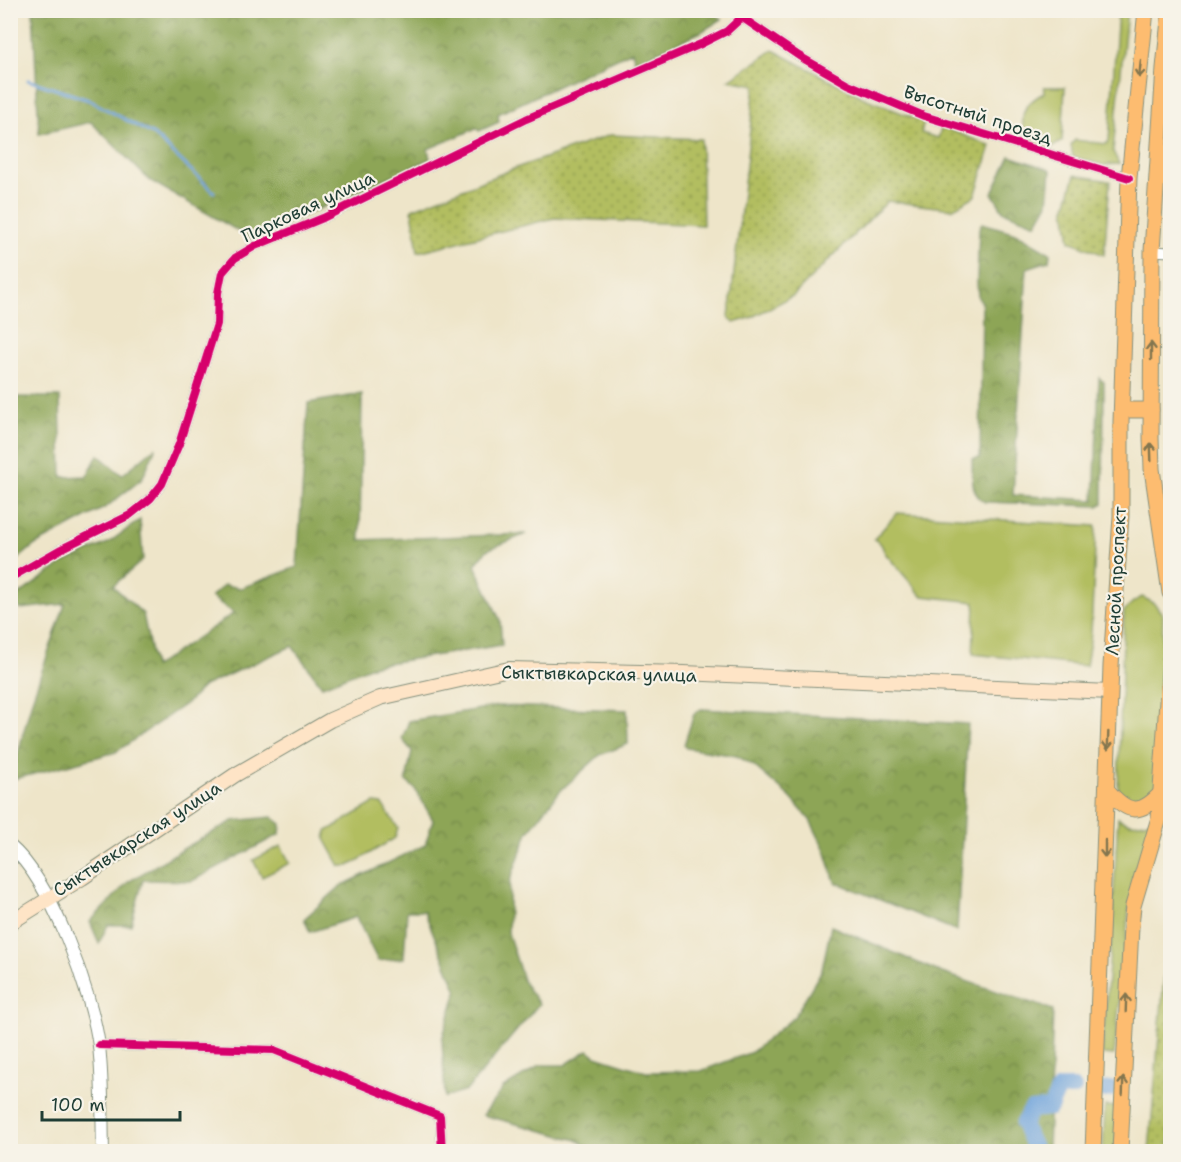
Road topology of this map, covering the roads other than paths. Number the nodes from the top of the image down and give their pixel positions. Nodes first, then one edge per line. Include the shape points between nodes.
1 (731, 10) edge
2 (1146, 10) edge
3 (1170, 10) edge
4 (741, 18) junction
5 (1129, 178) junction
6 (1152, 251) junction
7 (1170, 252) edge
8 (1122, 410) junction
9 (1151, 410) junction
10 (10, 578) edge
11 (1170, 594) edge
12 (1170, 658) edge
13 (1110, 692) junction
14 (1169, 694) edge
15 (1107, 790) junction
16 (1162, 792) junction
17 (10, 846) edge
18 (48, 898) junction
19 (10, 923) edge
20 (99, 1045) junction
21 (103, 1152) edge
22 (442, 1152) edge
23 (1093, 1152) edge
24 (1120, 1152) edge

1 - 4 street, Высотный проезд
2 -> 5 main road, Лесной проспект
3 - 6 main road, Лесной проспект
4 - 5 street, Высотный проезд via 848,84 924,116
4 - 10 street, Парковая улица via 727,31 701,44 526,119 235,258 222,273 217,324 179,444 162,484 130,515
5 - 8 main road, Лесной проспект
6 - 7 street
9 -> 6 main road, Лесной проспект
8 - 9 main road
8 - 13 main road, Лесной проспект via 1121,516
11 -> 9 main road, Лесной проспект via 1152,469
12 - 14 main road
13 -> 15 main road, Лесной проспект
13 - 18 main road, Сыктывкарская улица via 509,669 380,698 330,720 235,775
14 - 16 main road
15 - 16 main road via 1121,804 1136,809 1151,804
15 -> 23 main road, Лесной проспект
24 -> 16 main road via 1131,927
17 - 18 street via 35,874
18 - 19 main road, Сыктывкарская улица
18 - 20 street via 82,980
20 - 21 street
20 - 22 street via 274,1050 440,1116

